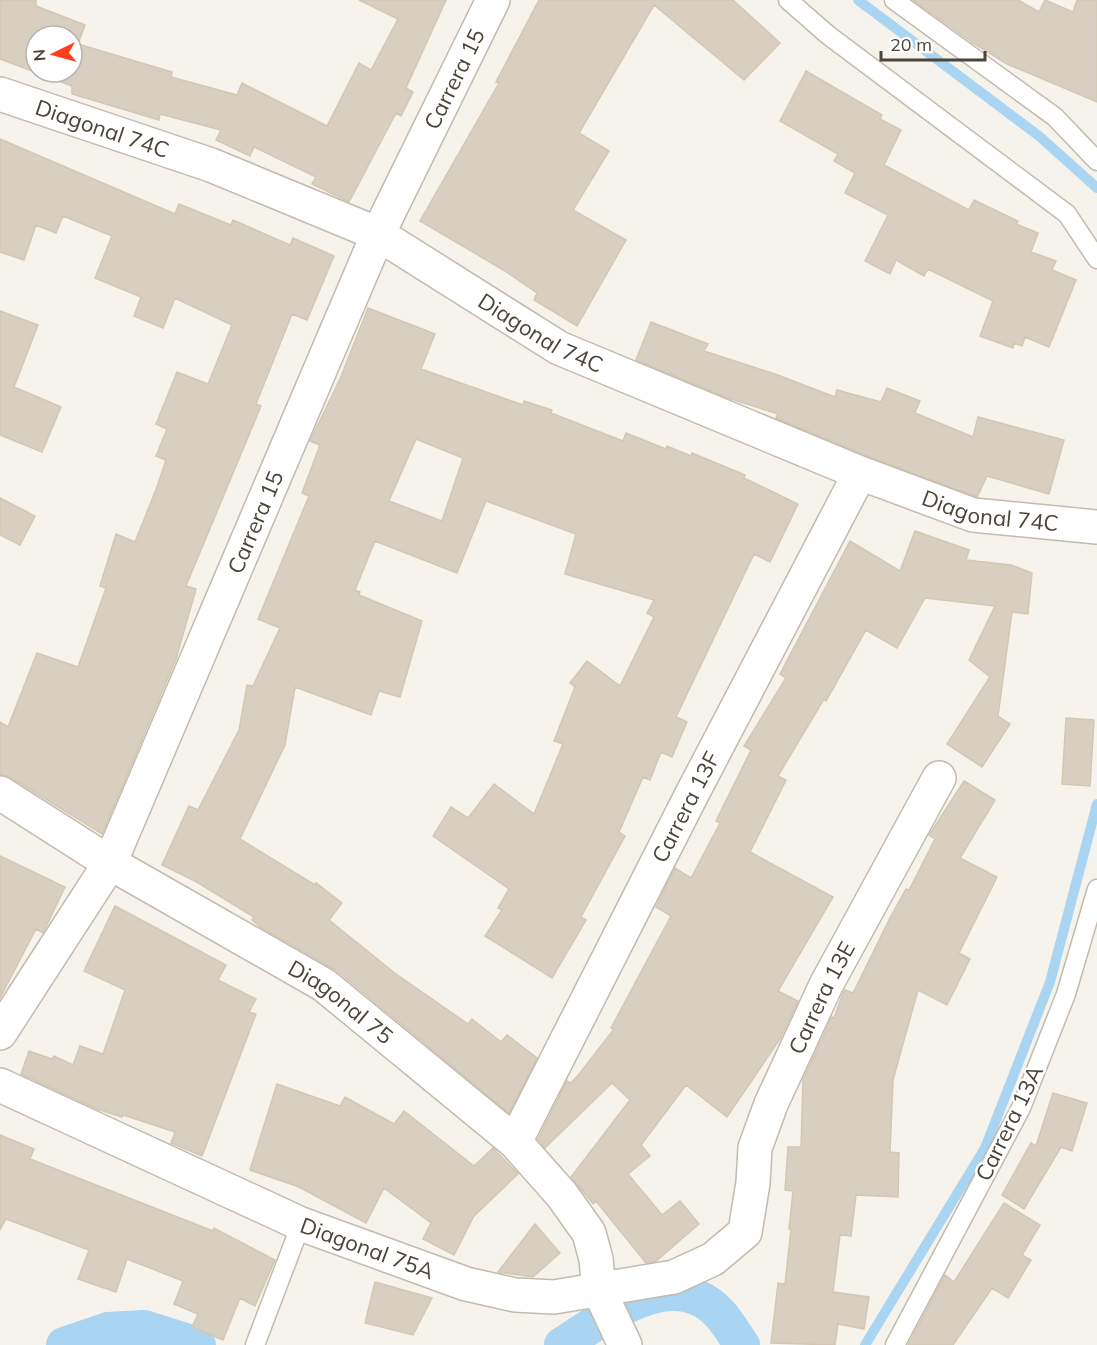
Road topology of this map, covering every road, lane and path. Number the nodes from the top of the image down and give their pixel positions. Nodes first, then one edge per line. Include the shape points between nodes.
1 (493, 0) edge
2 (788, 0) edge
3 (894, 0) edge
4 (0, 94) edge
5 (1097, 161) edge
6 (378, 234) junction
7 (1097, 259) edge
8 (860, 473) junction
9 (1097, 522) edge
10 (1097, 527) edge
11 (939, 778) dead end
12 (0, 793) edge
13 (110, 863) junction
14 (1097, 889) edge
15 (0, 1033) edge
16 (0, 1085) edge
17 (515, 1142) junction
18 (302, 1224) junction
19 (746, 1232) joint
20 (612, 1316) edge
21 (255, 1345) edge
22 (895, 1345) edge

1 - 6 street, Carrera 15
2 - 7 lane via 828,36 1067,214
3 - 5 lane via 1055,117
4 - 6 street, Diagonal 74C via 211,165
6 - 8 street, Diagonal 74C via 559,348
6 - 13 street, Carrera 15
8 - 10 street, Diagonal 74C via 973,515
8 - 17 street, Carrera 13F
9 - 10 lane
11 - 19 street, Carrera 13E via 826,985 771,1104 755,1148
12 - 13 street, Diagonal 75
13 - 15 street, Carrera 15
13 - 17 street, Diagonal 75 via 324,985
14 - 22 lane, Carrera 13A via 1065,994 1021,1108
16 - 18 street, Diagonal 75A
17 - 20 street, Diagonal 75 via 562,1195 589,1233
18 - 20 street, Diagonal 75A via 466,1284 554,1297
18 - 21 lane
19 - 20 street, Diagonal 75A via 713,1259 674,1277

